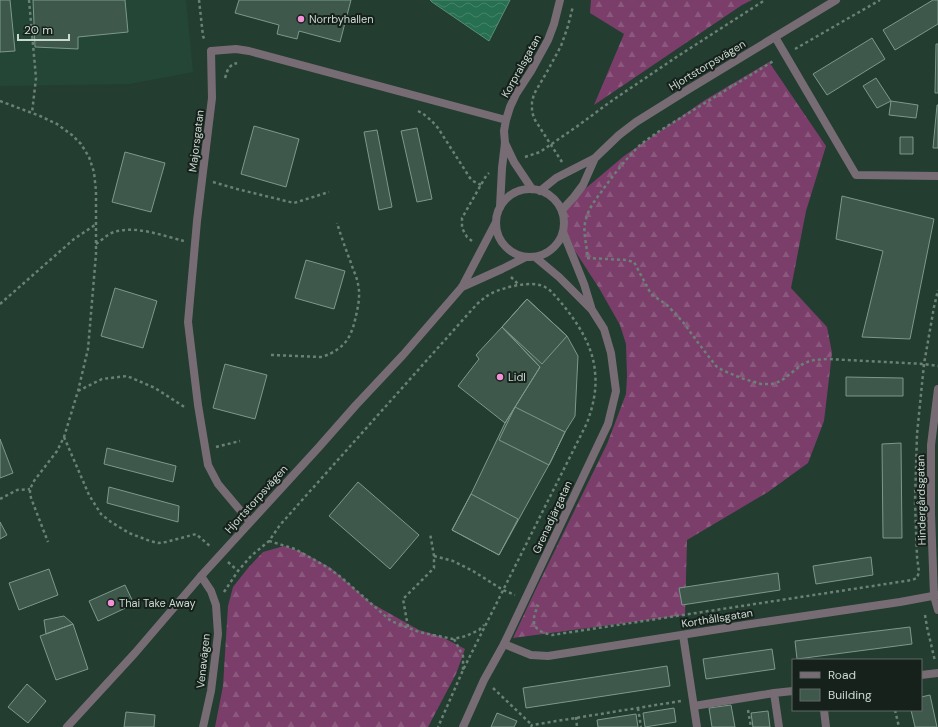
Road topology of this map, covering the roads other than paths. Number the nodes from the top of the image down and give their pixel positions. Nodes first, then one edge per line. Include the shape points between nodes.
1 (560, 0) edge
2 (836, 0) edge
3 (775, 37) junction
4 (506, 120) junction
5 (505, 142) junction
6 (595, 158) junction
7 (938, 176) edge
8 (536, 190) junction
9 (500, 207) junction
10 (562, 210) junction
11 (496, 222) junction
12 (563, 232) junction
13 (526, 257) junction
14 (534, 257) junction
15 (462, 287) junction
16 (592, 310) junction
17 (938, 389) edge
18 (250, 522) junction
19 (201, 576) junction
20 (936, 596) edge
21 (938, 610) edge
22 (683, 635) junction
23 (504, 644) junction
24 (938, 673) edge
25 (922, 675) edge
26 (792, 691) edge
27 (774, 694) junction
28 (693, 703) junction
29 (824, 711) edge
30 (67, 727) edge
31 (203, 727) edge
32 (463, 727) edge
33 (697, 727) edge
34 (779, 727) edge
35 (826, 727) edge

1 - 4 street, Korpralsgatan via 548,40 516,94
2 - 3 street, Hjortstorpsvägen
3 - 6 street, Hjortstorpsvägen via 636,122
3 - 7 street via 856,175
4 - 5 street, Korpralsgatan
4 - 18 street, Majorsgatan via 249,51 210,51 212,98 188,322 208,465 218,484
5 - 8 street, Korpralsgatan via 514,162
5 - 9 street, Korpralsgatan
6 - 8 street, Hjortstorpsvägen
6 - 10 street, Hjortstorpsvägen via 582,186
8 - 9 street, Hjortstorpsvägen via 524,189 510,195
8 - 10 street via 553,198
9 - 11 street, Hjortstorpsvägen
10 - 12 street
11 - 13 street, Hjortstorpsvägen via 503,244
11 - 15 street, Hjortstorpsvägen
12 - 14 street, Hjortstorpsvägen via 551,250
12 - 16 street, Grenadjärgatan
13 - 14 street, Hjortstorpsvägen
13 - 15 street, Hjortstorpsvägen
14 - 16 street, Grenadjärgatan via 559,277
15 - 18 street, Hjortstorpsvägen
16 - 23 street, Grenadjärgatan via 604,328 611,353 616,391 608,424
17 - 20 street, Hindergårdsgatan via 931,445 930,514
18 - 19 street, Hjortstorpsvägen
19 - 30 street, Hjortstorpsvägen
19 - 31 street, Venavägen via 216,605 218,634 211,692
20 - 21 street, Hindergårdsgatan
20 - 22 street, Korthållsgatan
22 - 23 street, Korthållsgatan via 548,656 531,655
22 - 28 street
23 - 32 street, Grenadjärgatan
24 - 25 street
26 - 27 street
27 - 28 street
27 - 34 street
28 - 33 street
29 - 35 street

